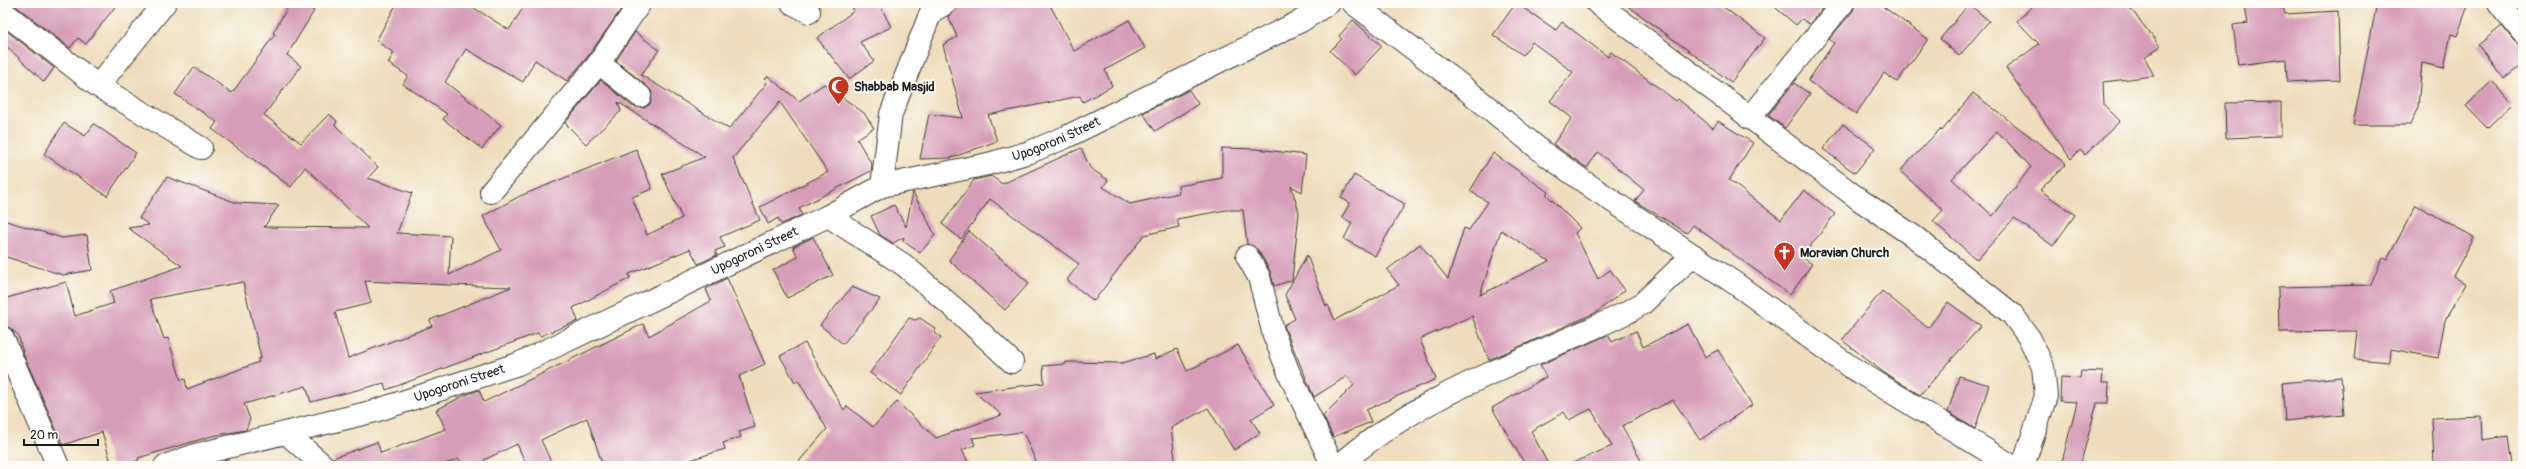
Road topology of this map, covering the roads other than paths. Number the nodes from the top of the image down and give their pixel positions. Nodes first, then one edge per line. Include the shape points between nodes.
1 (165, 3) edge
2 (640, 3) edge
3 (946, 3) edge
4 (1329, 3) edge
5 (1354, 3) edge
6 (1597, 3) edge
7 (1843, 3) edge
8 (2499, 3) edge
9 (3, 12) edge
10 (2523, 33) edge
11 (599, 63) junction
12 (98, 86) junction
13 (640, 96) dead end
14 (1749, 118) junction
15 (201, 148) dead end
16 (882, 186) junction
17 (491, 192) dead end
18 (828, 216) junction
19 (1693, 255) junction
20 (1247, 256) dead end
21 (4, 344) edge
22 (1012, 362) dead end
23 (286, 433) junction
24 (58, 466) edge
25 (165, 466) edge
26 (324, 466) edge
27 (1333, 466) edge
28 (1339, 466) edge
29 (2012, 466) edge
30 (2023, 466) edge

1 - 12 street
2 - 11 street
3 - 16 street via 931,12 891,114
4 - 16 street, Upogoroni Street via 1301,21 1044,146 988,164
5 - 19 street via 1545,154
6 - 14 street
7 - 14 street
8 - 10 street
9 - 12 street
11 - 13 street
11 - 17 street
12 - 15 street
14 - 30 street via 1916,238 2012,314 2030,338 2042,368 2046,396
16 - 18 street, Upogoroni Street
18 - 22 street via 904,265
18 - 23 street, Upogoroni Street via 518,364 375,411
19 - 28 street via 1647,299 1628,312 1426,405 1364,443
19 - 29 street via 1849,366
20 - 27 street via 1259,277 1274,335 1289,373
21 - 24 street
23 - 25 street, Upogoroni Street via 195,455
23 - 26 street

